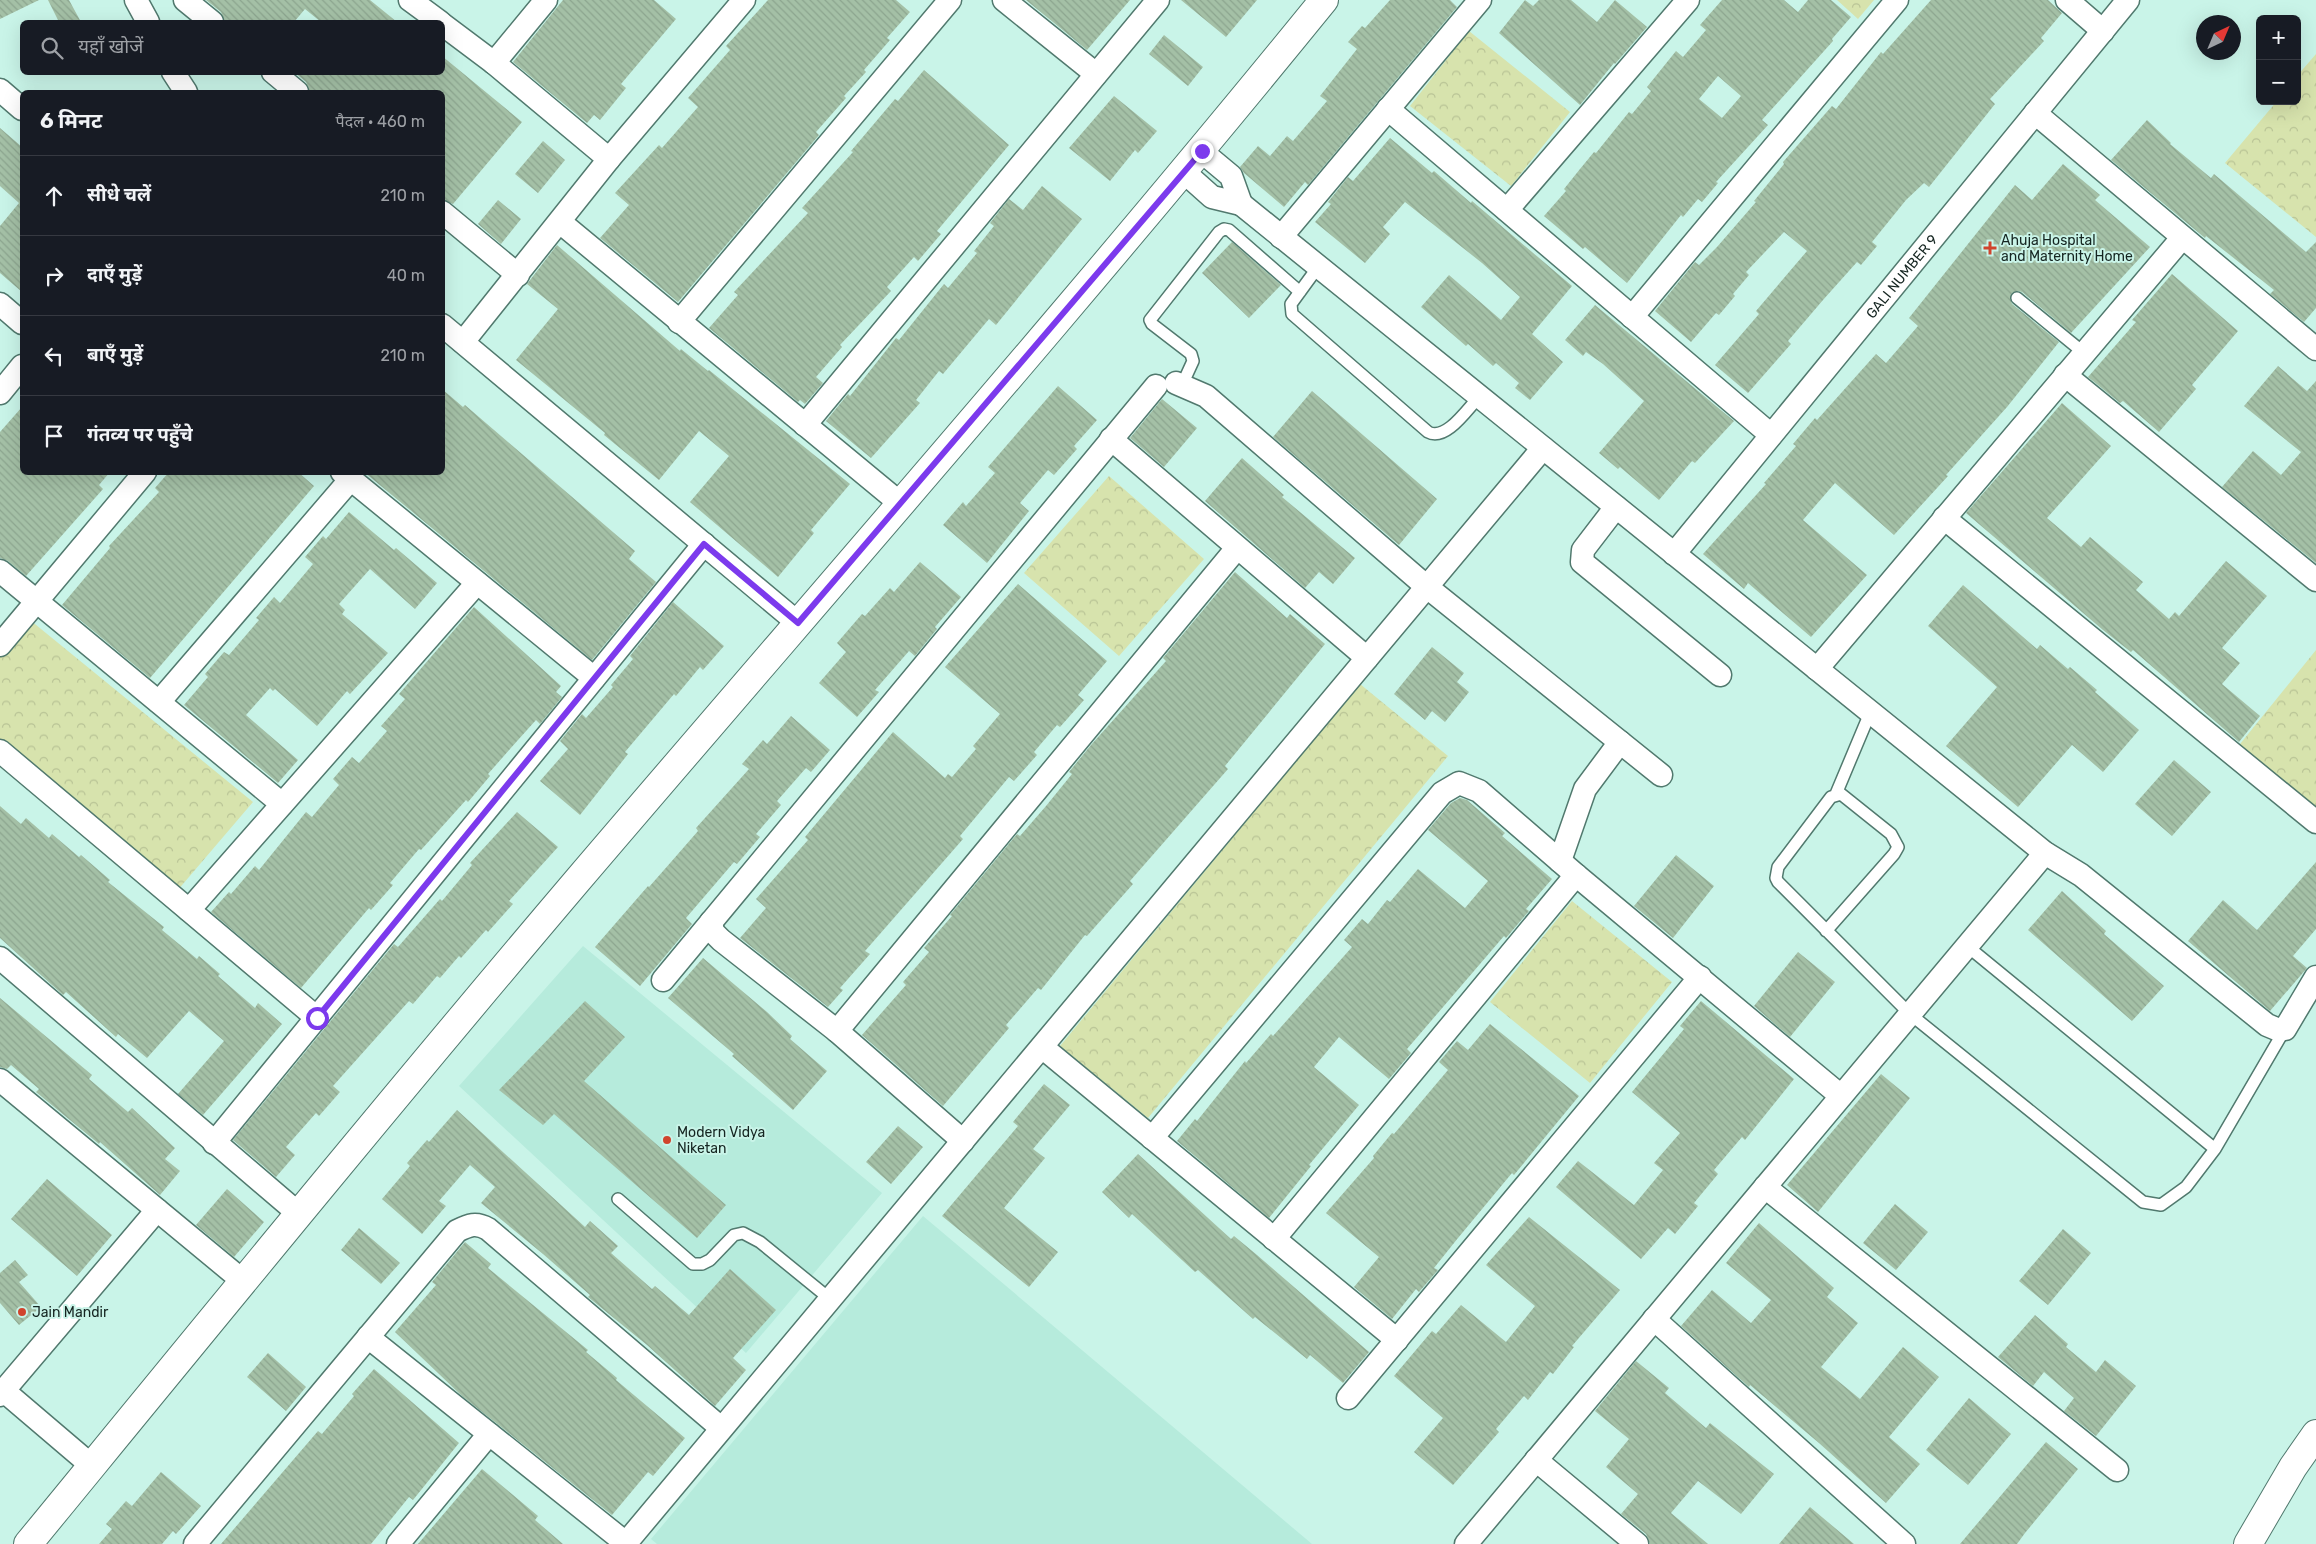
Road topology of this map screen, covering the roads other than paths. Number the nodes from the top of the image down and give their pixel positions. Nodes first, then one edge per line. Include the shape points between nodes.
1 (136, 0) edge
2 (185, 0) edge
3 (410, 0) edge
4 (546, 0) edge
5 (744, 0) edge
6 (950, 0) edge
7 (1004, 0) edge
8 (1158, 0) edge
9 (1324, 0) edge
10 (1480, 0) edge
11 (1688, 0) edge
12 (1897, 0) edge
13 (2067, 0) edge
14 (2128, 0) edge
15 (147, 20) edge
16 (210, 20) edge
17 (437, 20) edge
18 (445, 26) edge
19 (2103, 31) junction
20 (494, 63) junction
21 (1096, 74) junction
22 (175, 75) edge
23 (277, 75) edge
24 (0, 90) edge
25 (185, 90) edge
26 (295, 90) edge
27 (20, 106) edge
28 (1388, 109) junction
29 (2035, 113) junction
30 (1202, 151) junction
31 (609, 159) junction
32 (1184, 172) junction
33 (1241, 204) junction
34 (1507, 210) junction
35 (445, 214) edge
36 (560, 222) junction
37 (1281, 237) junction
38 (2182, 238) junction
39 (1318, 267) junction
40 (518, 274) junction
41 (1300, 292) junction
42 (2017, 298) dead end
43 (0, 304) edge
44 (1632, 316) junction
45 (20, 321) edge
46 (679, 322) junction
47 (445, 328) edge
48 (462, 342) junction
49 (2316, 349) edge
50 (2084, 353) junction
51 (20, 368) edge
52 (2065, 375) junction
53 (1172, 384) junction
54 (0, 393) edge
55 (1479, 397) junction
56 (805, 425) junction
57 (1772, 435) junction
58 (1111, 439) junction
59 (1543, 448) junction
60 (142, 475) edge
61 (346, 476) edge
62 (901, 504) junction
63 (1616, 507) junction
64 (1944, 518) junction
65 (704, 544) junction
66 (1237, 548) junction
67 (1674, 554) junction
68 (0, 570) edge
69 (2316, 580) edge
70 (477, 583) junction
71 (1427, 587) junction
72 (37, 601) junction
73 (798, 623) junction
74 (0, 645) edge
75 (1367, 658) junction
76 (1817, 669) junction
77 (1720, 675) dead end
78 (594, 678) junction
79 (159, 702) junction
80 (1870, 712) junction
81 (1620, 742) junction
82 (0, 751) edge
83 (1660, 775) dead end
84 (1836, 794) junction
85 (282, 804) junction
86 (2316, 822) edge
87 (2045, 853) junction
88 (1568, 868) junction
89 (189, 910) junction
90 (711, 922) junction
91 (1826, 931) junction
92 (1967, 946) junction
93 (0, 958) edge
94 (1700, 977) junction
95 (2316, 977) edge
96 (663, 980) dead end
97 (1910, 1014) junction
98 (317, 1018) junction
99 (2285, 1029) junction
100 (837, 1031) junction
101 (1042, 1047) junction
102 (0, 1080) edge
103 (1841, 1096) junction
104 (1152, 1138) junction
105 (963, 1141) junction
106 (214, 1143) junction
107 (2215, 1148) junction
108 (1765, 1187) junction
109 (618, 1199) dead end
110 (157, 1210) junction
111 (299, 1214) junction
112 (1274, 1239) junction
113 (243, 1281) junction
114 (830, 1299) junction
115 (1654, 1319) junction
116 (368, 1337) junction
117 (1397, 1340) junction
118 (2, 1393) edge
119 (1348, 1398) dead end
120 (721, 1428) junction
121 (489, 1434) junction
122 (2316, 1434) edge
123 (1536, 1460) junction
124 (92, 1466) junction
125 (2117, 1470) dead end
126 (28, 1544) edge
127 (195, 1544) edge
128 (398, 1544) edge
129 (626, 1544) edge
130 (1466, 1544) edge
131 (1637, 1544) edge
132 (1904, 1544) edge
133 (2248, 1544) edge

1 - 15 street
2 - 16 street
3 - 17 street
4 - 20 street
5 - 31 street
6 - 46 street
7 - 21 street
8 - 21 street
9 - 30 street
10 - 28 street
11 - 34 street
12 - 44 street
13 - 19 street
14 - 19 street, GALI NUMBER 9
18 - 20 street
19 - 29 street, GALI NUMBER 9
20 - 31 street
21 - 56 street
22 - 25 street
23 - 26 street
24 - 27 street
28 - 34 street
28 - 37 street
29 - 38 street
29 - 57 street, GALI NUMBER 9
30 - 32 street
30 - 33 street via 1231,176
31 - 36 street
32 - 33 street via 1212,197
32 - 62 street
33 - 37 street
34 - 44 street
35 - 40 street
36 - 40 street
36 - 46 street
37 - 39 street
38 - 49 street
38 - 50 street
39 - 41 lane
39 - 55 street
40 - 48 street
41 - 53 lane via 1229,230 1219,232 1150,320 1191,354 1194,361
41 - 55 lane via 1291,304 1292,314 1433,435 1449,428
42 - 50 lane
43 - 45 street
44 - 57 street
46 - 56 street
47 - 48 street
48 - 65 street
50 - 52 street
51 - 54 street
52 - 64 street
52 - 69 street
53 - 58 street
53 - 71 street via 1206,396
55 - 59 street
56 - 62 street
57 - 67 street, GALI NUMBER 9
58 - 66 street
58 - 90 street
59 - 63 street
59 - 71 street
60 - 72 street
61 - 70 street
61 - 79 street
62 - 73 street
63 - 67 street
63 - 77 street via 1583,550 1582,562
64 - 76 street
64 - 86 street
65 - 73 street
65 - 78 street
66 - 75 street
66 - 100 street
67 - 76 street
68 - 72 street
70 - 78 street
70 - 85 street
71 - 75 street
71 - 81 street
72 - 74 street
72 - 79 street
73 - 111 street
75 - 101 street
76 - 80 street
78 - 98 street
79 - 85 street
80 - 84 lane
80 - 87 street
81 - 83 street
81 - 88 street via 1585,789
82 - 89 street
84 - 91 lane via 1776,872 1778,882
84 - 91 lane via 1846,796 1891,834 1898,847
85 - 89 street
87 - 92 street
87 - 99 street via 2081,875 2267,1026
88 - 94 street
88 - 104 street via 1480,791 1459,783 1451,787 1442,793
88 - 112 street
89 - 98 street
90 - 96 street
90 - 100 street via 712,932 721,940
91 - 97 lane
92 - 97 street
92 - 107 lane
93 - 106 street
94 - 103 street
94 - 117 street
95 - 99 street
97 - 103 street
97 - 107 lane via 2142,1202 2161,1205 2174,1197 2186,1187
98 - 106 street
99 - 107 lane
100 - 105 street
101 - 104 street
101 - 105 street
102 - 110 street
103 - 108 street
104 - 112 street
105 - 114 street
106 - 111 street
108 - 115 street
108 - 125 street
109 - 114 lane via 693,1264 710,1260 734,1235 743,1233 760,1242
110 - 113 street
110 - 118 street
111 - 113 street
112 - 117 street
113 - 124 street
114 - 120 street
115 - 123 street
115 - 132 street
116 - 120 street via 457,1231 470,1224 480,1224
116 - 121 street
116 - 127 street
117 - 119 street
118 - 124 street
120 - 129 street
121 - 128 street
121 - 129 street
122 - 133 street
123 - 130 street
123 - 131 street
124 - 126 street

